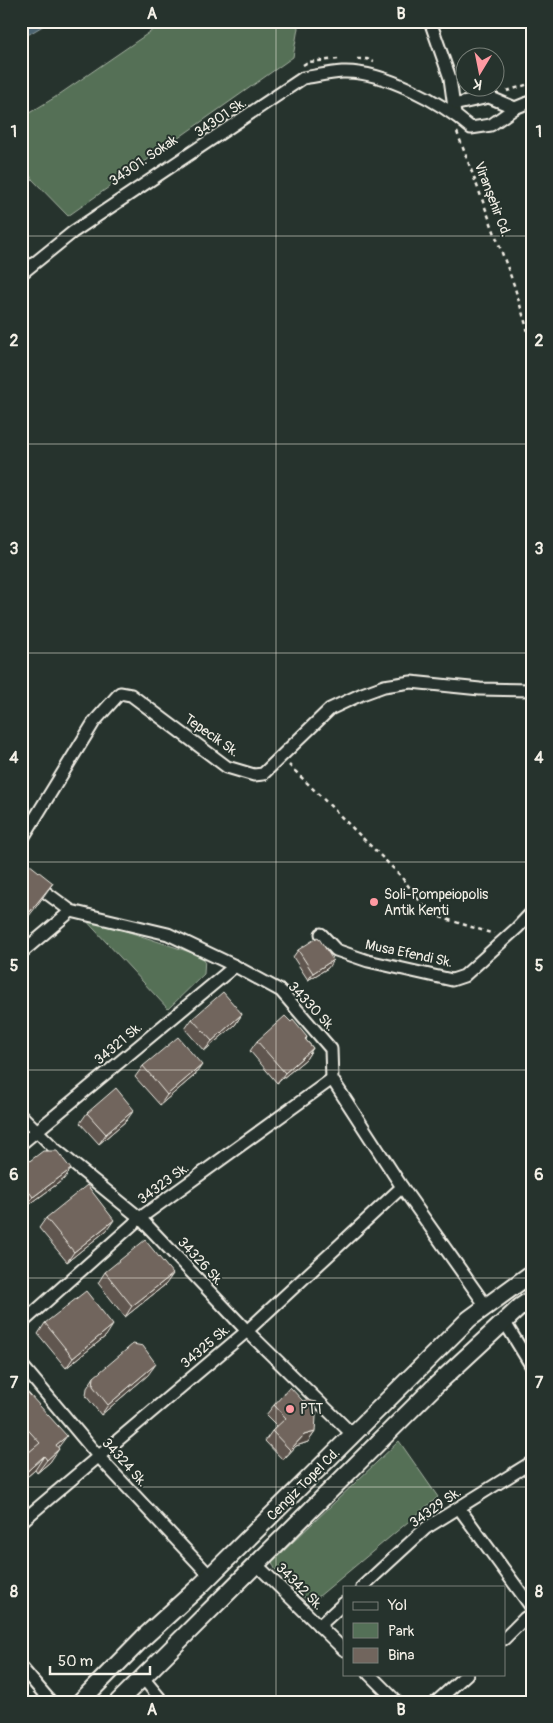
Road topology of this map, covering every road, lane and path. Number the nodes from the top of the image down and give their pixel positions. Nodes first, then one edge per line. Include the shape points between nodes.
1 (430, 21) edge
2 (340, 59) dead end
3 (349, 59) dead end
4 (375, 63) dead end
5 (300, 67) dead end
6 (532, 83) edge
7 (506, 91) edge
8 (532, 101) edge
9 (515, 108) junction
10 (454, 110) junction
11 (455, 127) dead end
12 (21, 274) edge
13 (532, 345) edge
14 (532, 690) edge
15 (281, 757) junction
16 (21, 841) edge
17 (21, 874) edge
18 (71, 911) junction
19 (532, 912) edge
20 (321, 934) dead end
21 (506, 938) junction
22 (21, 953) edge
23 (235, 966) junction
24 (332, 1079) junction
25 (21, 1115) edge
26 (36, 1130) junction
27 (21, 1144) edge
28 (402, 1187) junction
29 (140, 1218) junction
30 (532, 1273) edge
31 (532, 1299) edge
32 (486, 1306) junction
33 (504, 1321) junction
34 (21, 1324) edge
35 (247, 1331) junction
36 (21, 1364) edge
37 (532, 1367) edge
38 (353, 1435) junction
39 (98, 1456) junction
40 (532, 1462) edge
41 (459, 1508) junction
42 (21, 1522) edge
43 (257, 1565) junction
44 (210, 1576) junction
45 (363, 1586) edge
46 (343, 1604) edge
47 (532, 1608) edge
48 (532, 1614) edge
49 (319, 1626) junction
50 (506, 1637) edge
51 (343, 1649) edge
52 (21, 1667) edge
53 (371, 1676) edge
54 (465, 1676) edge
55 (143, 1678) junction
56 (51, 1702) edge
57 (80, 1702) edge
58 (118, 1702) edge
59 (163, 1702) edge
60 (397, 1702) edge
61 (436, 1702) edge

1 - 10 street via 450,78
2 - 5 path via 308,62
3 - 4 path via 367,59
6 - 7 path
8 - 9 street
9 - 10 street via 489,97
9 - 10 street, 34301 Sk. via 490,125 471,128
10 - 12 street, 34301 Sk. via 379,77 343,72 303,78 73,232
11 - 13 path, Viranşehir Cd. via 514,285
14 - 15 street, Tepecik Sk. via 411,682 384,686 330,709
15 - 16 street, Tepecik Sk. via 264,774 254,775 228,767 131,696 120,694 94,722
15 - 21 path via 399,874 430,914
17 - 18 street, 34330 Sk.
18 - 22 street
18 - 23 street, 34330 Sk. via 168,934
19 - 21 street, Musa Efendi Sk.
20 - 21 street, Musa Efendi Sk. via 336,950 368,961 452,980 464,976
23 - 24 street, 34330 Sk. via 280,991 331,1049
23 - 26 street, 34321 Sk.
24 - 28 street
24 - 29 street, 34323 Sk.
25 - 26 street, 34326 Sk.
26 - 27 street, 34321 Sk.
26 - 29 street, 34326 Sk.
28 - 32 street
28 - 35 street, 34325 Sk.
29 - 34 street, 34323 Sk.
29 - 35 street, 34326 Sk.
30 - 32 street, Cengiz Topel Cd.
31 - 33 street, Cengiz Topel Cd.
32 - 38 street, Cengiz Topel Cd. via 469,1319
33 - 37 street
33 - 43 street, Cengiz Topel Cd.
35 - 38 street, 34326 Sk.
35 - 39 street, 34325 Sk.
36 - 39 street, 34324 Sk.
38 - 44 street, Cengiz Topel Cd.
39 - 42 street, 34325 Sk.
39 - 44 street, 34324 Sk.
40 - 41 street, 34329 Sk.
41 - 45 street, 34329 Sk. via 426,1528
41 - 47 street
43 - 49 street, 34342 Sk.
43 - 55 street, Cengiz Topel Cd.
44 - 57 street, Cengiz Topel Cd.
46 - 49 street
48 - 50 street
49 - 51 street, 34342 Sk.
52 - 56 street
53 - 60 street
54 - 61 street
55 - 58 street, Cengiz Topel Cd.
55 - 59 street

